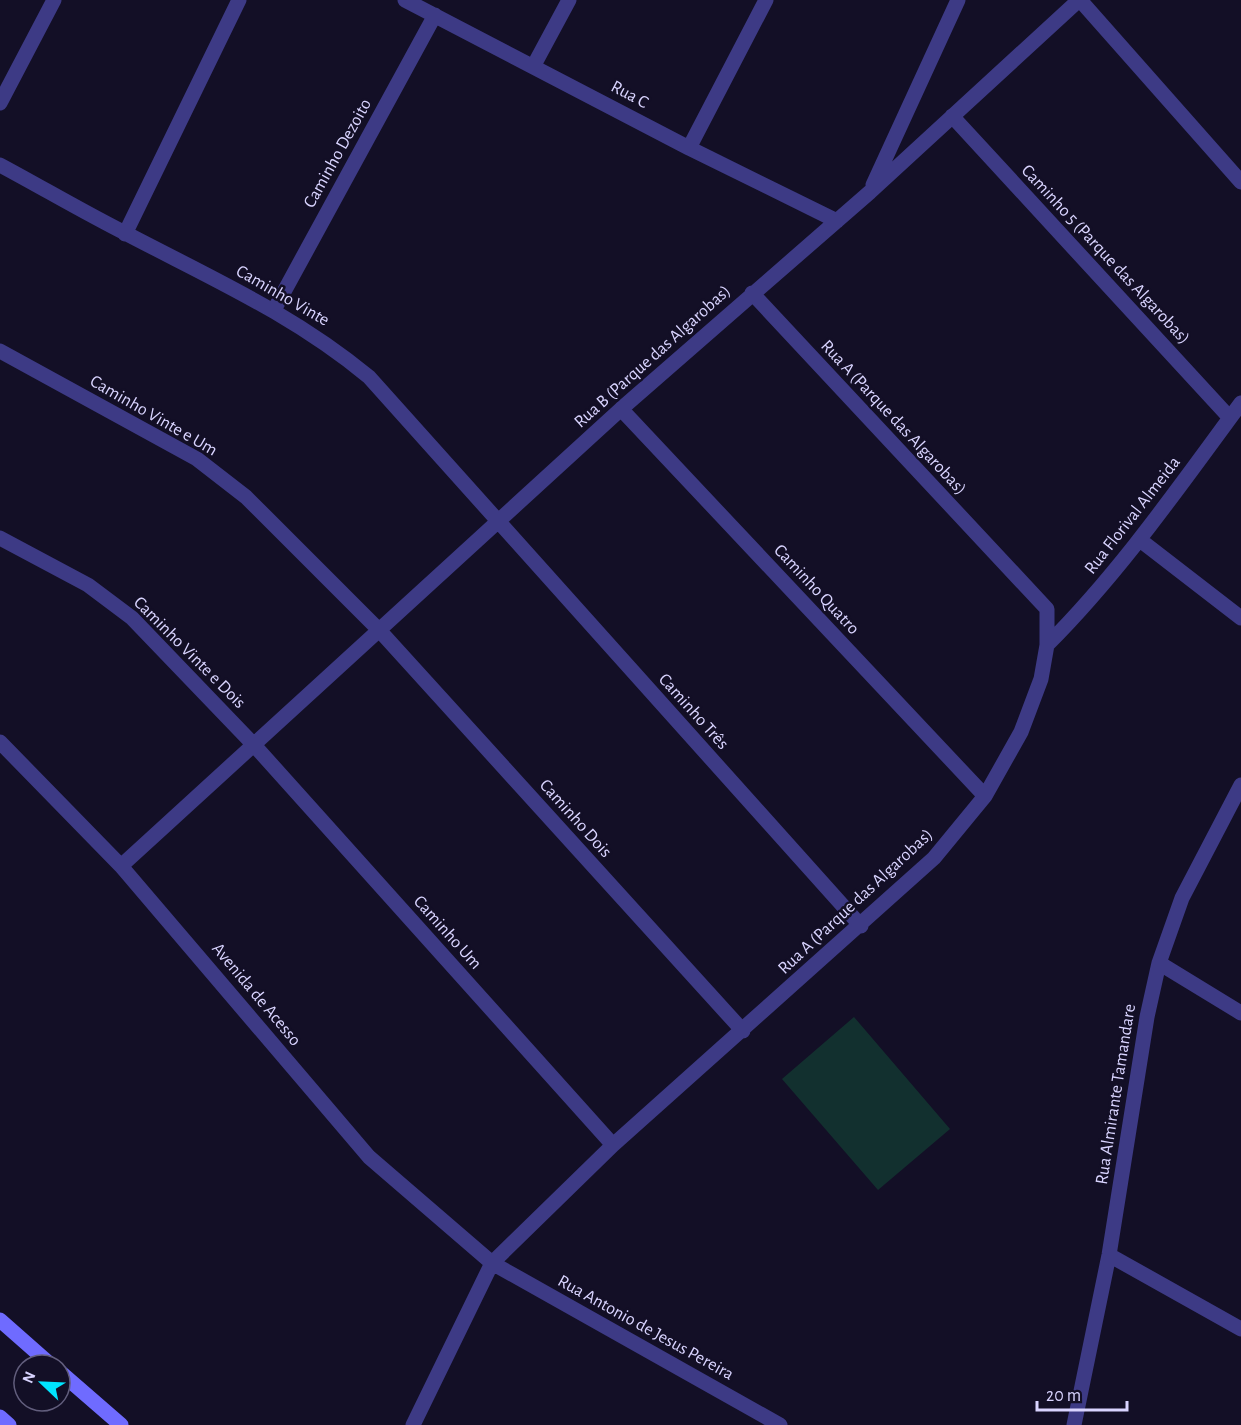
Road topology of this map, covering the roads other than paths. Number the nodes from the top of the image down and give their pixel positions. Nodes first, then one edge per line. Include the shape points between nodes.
1 (54, 0) edge
2 (239, 0) edge
3 (405, 0) edge
4 (569, 0) edge
5 (766, 0) edge
6 (958, 0) edge
7 (1079, 0) edge
8 (435, 15) junction
9 (534, 65) junction
10 (0, 103) edge
11 (952, 116) junction
12 (689, 148) junction
13 (0, 165) edge
14 (1241, 182) edge
15 (870, 192) junction
16 (837, 221) junction
17 (125, 234) junction
18 (752, 293) junction
19 (274, 310) junction
20 (0, 351) edge
21 (1241, 403) edge
22 (621, 409) junction
23 (1230, 418) junction
24 (497, 523) junction
25 (0, 538) edge
26 (1140, 540) junction
27 (1241, 618) edge
28 (380, 631) junction
29 (1047, 645) junction
30 (0, 742) edge
31 (254, 745) junction
32 (1241, 785) edge
33 (985, 796) junction
34 (121, 866) junction
35 (861, 926) junction
36 (1159, 963) junction
37 (1241, 1013) edge
38 (743, 1031) junction
39 (613, 1145) junction
40 (1109, 1255) junction
41 (492, 1263) junction
42 (0, 1320) edge
43 (1241, 1329) edge
44 (37, 1353) edge
45 (72, 1382) edge
46 (0, 1417) edge
47 (9, 1425) edge
48 (121, 1425) edge
49 (413, 1425) edge
50 (780, 1425) edge
51 (1074, 1425) edge

1 - 10 street
2 - 17 street
3 - 8 street, Rua C
4 - 9 street
5 - 12 street
6 - 15 street
7 - 11 street, Rua B (Parque das Algarobas)
7 - 14 street
8 - 9 street, Rua C
8 - 19 street, Caminho Dezoito
9 - 12 street, Rua C
11 - 15 street, Rua B (Parque das Algarobas)
11 - 23 street, Caminho 5 (Parque das Algarobas)
12 - 16 street, Rua C
13 - 17 street, Caminho Vinte
15 - 16 street, Rua B (Parque das Algarobas)
16 - 18 street, Rua B (Parque das Algarobas)
17 - 19 street, Caminho Vinte
18 - 22 street, Rua B (Parque das Algarobas)
18 - 29 street, Rua A (Parque das Algarobas) via 1047,609
19 - 24 street, Caminho Vinte via 328,344 369,377
20 - 28 street, Caminho Vinte e Um via 197,459 246,497
21 - 23 street, Rua Florival Almeida
22 - 24 street, Rua B (Parque das Algarobas)
22 - 33 street, Caminho Quatro
23 - 26 street, Rua Florival Almeida
24 - 28 street, Rua B (Parque das Algarobas)
24 - 35 street, Caminho Três
25 - 31 street, Caminho Vinte e Dois via 88,585 132,618
26 - 27 street
26 - 29 street, Rua Florival Almeida via 1086,606
28 - 31 street, Rua B (Parque das Algarobas)
28 - 38 street, Caminho Dois
29 - 33 street, Rua A (Parque das Algarobas) via 1041,679 1021,732
30 - 34 street, Avenida de Acesso
31 - 34 street, Rua B (Parque das Algarobas)
31 - 39 street, Caminho Um
32 - 36 street, Rua Almirante Tamandare via 1182,898
33 - 35 street, Rua A (Parque das Algarobas) via 934,858
34 - 41 street, Avenida de Acesso via 369,1157
35 - 38 street, Rua A (Parque das Algarobas)
36 - 37 street
36 - 40 street, Rua Almirante Tamandare
38 - 39 street, Rua A (Parque das Algarobas)
39 - 41 street, Rua A (Parque das Algarobas)
40 - 43 street
40 - 51 street, Rua Almirante Tamandare
41 - 49 street, Rua A (Parque das Algarobas)
41 - 50 street, Rua Antonio de Jesus Pereira
42 - 44 main road
45 - 48 main road
46 - 47 main road

